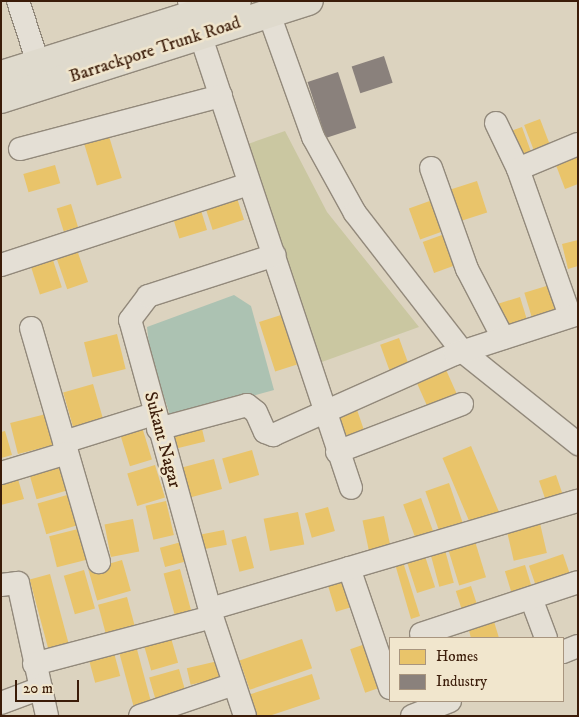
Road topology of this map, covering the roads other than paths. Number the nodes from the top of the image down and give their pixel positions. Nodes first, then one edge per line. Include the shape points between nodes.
1 (18, 1) edge
2 (237, 1) edge
3 (309, 1) edge
4 (269, 14) junction
5 (195, 17) edge
6 (38, 63) junction
7 (1, 75) edge
8 (221, 96) junction
9 (1, 100) edge
10 (496, 123) dead end
11 (578, 144) edge
12 (20, 149) dead end
13 (431, 168) dead end
14 (518, 169) junction
15 (249, 184) junction
16 (275, 255) junction
17 (1, 265) edge
18 (574, 315) edge
19 (31, 328) dead end
20 (503, 338) junction
21 (462, 351) junction
22 (462, 404) dead end
23 (322, 412) junction
24 (156, 421) junction
25 (578, 444) edge
26 (66, 447) junction
27 (337, 452) junction
28 (1, 473) edge
29 (350, 488) dead end
30 (578, 500) edge
31 (99, 562) dead end
32 (349, 568) junction
33 (578, 582) edge
34 (1, 585) edge
35 (531, 598) junction
36 (211, 613) junction
37 (422, 634) dead end
38 (546, 637) edge
39 (578, 646) edge
40 (564, 652) edge
41 (34, 664) junction
42 (234, 684) junction
43 (389, 685) edge
44 (41, 688) junction
45 (396, 702) edge
46 (447, 702) edge
47 (1, 703) edge
48 (48, 716) edge
49 (140, 716) edge
50 (245, 716) edge
51 (402, 716) edge
52 (412, 716) edge

1 - 6 street
2 - 5 main road, Barrackpore Trunk Road
3 - 4 main road, Barrackpore Trunk Road
4 - 5 main road, Barrackpore Trunk Road
4 - 21 street via 328,168 416,297
5 - 6 main road, Barrackpore Trunk Road
5 - 8 street
5 - 9 main road, Barrackpore Trunk Road
6 - 7 main road, Barrackpore Trunk Road
8 - 12 street
8 - 15 street
10 - 14 street
11 - 14 street
13 - 20 street via 468,269
14 - 18 street
15 - 16 street
15 - 17 street
16 - 23 street
16 - 24 street, Sukant Nagar via 148,296 136,308 130,320
18 - 20 street
19 - 26 street
20 - 21 street
21 - 23 street
21 - 25 street
22 - 27 street
23 - 24 street via 273,434 265,432 256,412 246,405
23 - 27 street
24 - 26 street
24 - 36 street, Sukant Nagar
26 - 28 street
26 - 31 street
27 - 29 street
30 - 32 street
32 - 36 street
32 - 43 street
33 - 35 street
34 - 41 street via 18,583
35 - 37 street
35 - 38 street
36 - 41 street
36 - 42 street, Sukant Nagar
39 - 40 street
41 - 44 street
42 - 49 street
42 - 50 street, Sukant Nagar
44 - 47 street
44 - 48 street
45 - 51 street
46 - 52 street

